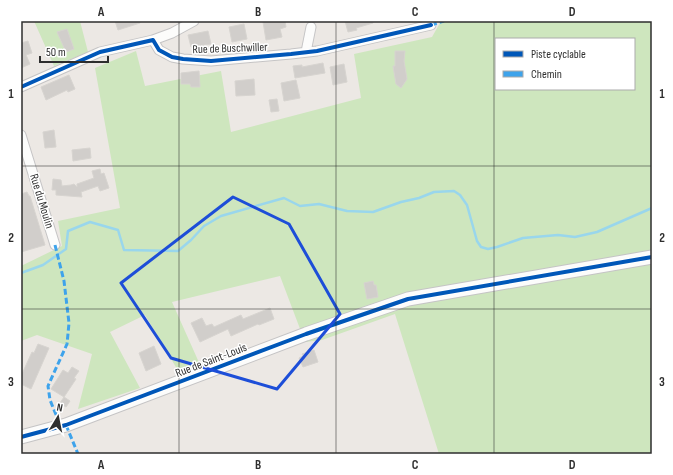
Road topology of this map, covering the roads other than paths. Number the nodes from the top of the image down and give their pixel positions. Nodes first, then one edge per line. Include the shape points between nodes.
1 (194, 21) edge
2 (407, 25) edge
3 (430, 25) dead end
4 (311, 27) dead end
5 (153, 40) junction
6 (306, 52) junction
7 (21, 87) edge
8 (21, 135) edge
9 (55, 245) dead end
10 (652, 257) edge
11 (21, 437) edge

1 - 5 street
2 - 3 street, Rue de Buschwiller
2 - 6 street, Rue de Buschwiller via 331,48
4 - 6 street
5 - 6 street, Rue de Buschwiller via 159,50 183,59 211,61
5 - 7 street via 100,52
8 - 9 street, Rue du Moulin
10 - 11 street, Rue de Saint-Louis via 408,299 66,425

